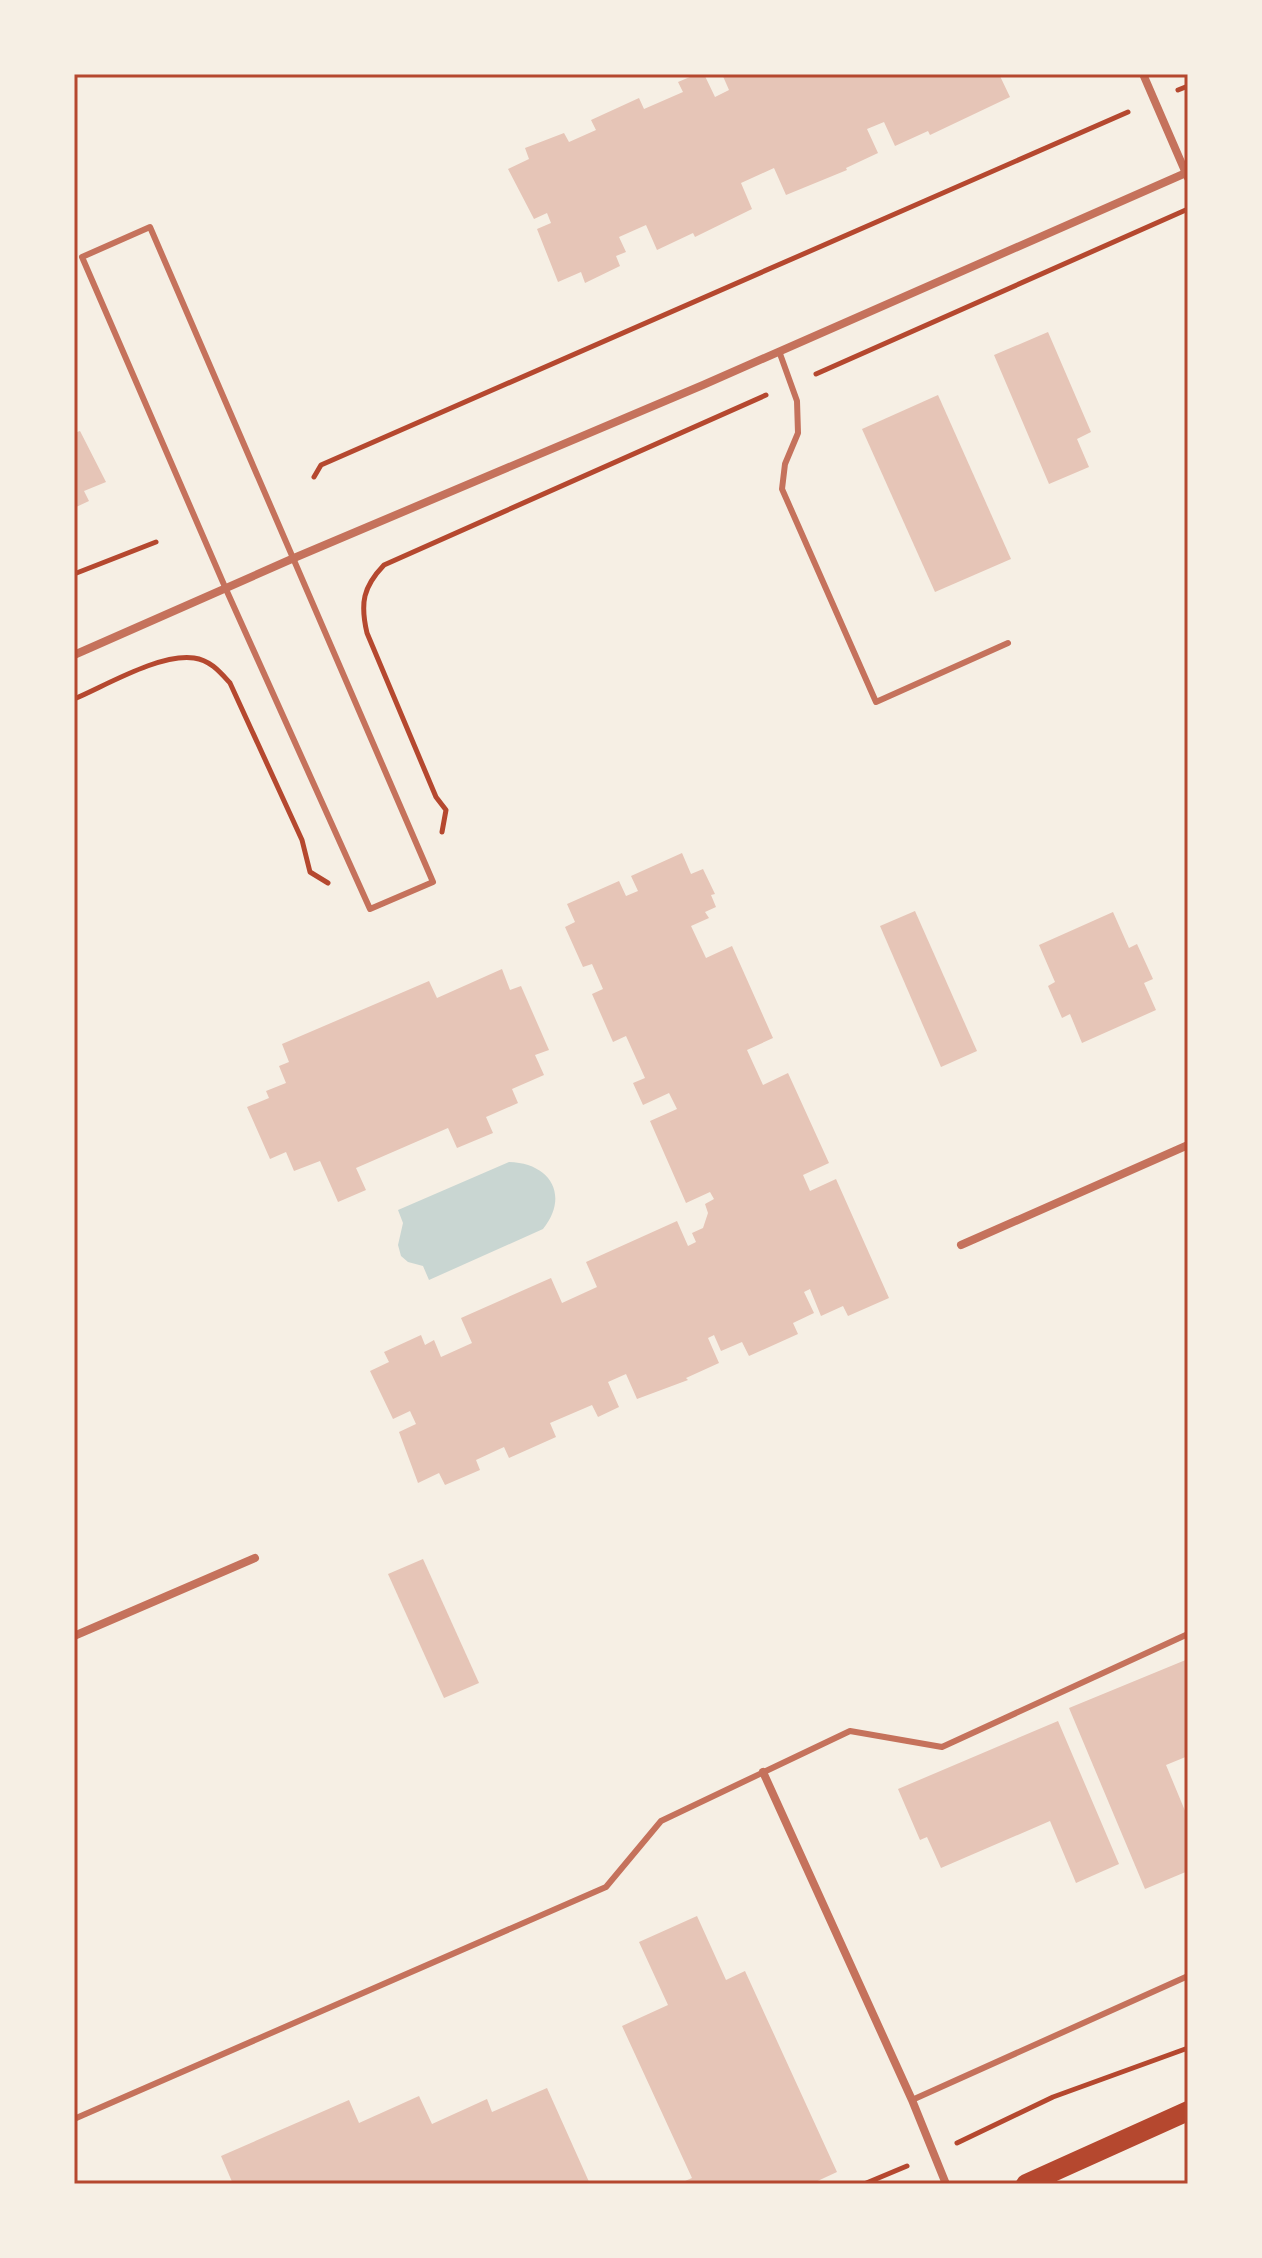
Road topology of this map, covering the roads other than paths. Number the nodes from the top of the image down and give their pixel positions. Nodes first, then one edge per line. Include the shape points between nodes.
1 (1143, 74) edge
2 (1187, 174) edge
3 (779, 351) junction
4 (294, 558) junction
5 (225, 587) junction
6 (1008, 643) dead end
7 (74, 655) edge
8 (1188, 1145) edge
9 (961, 1245) dead end
10 (255, 1558) dead end
11 (1188, 1634) edge
12 (74, 1636) edge
13 (763, 1772) junction
14 (1188, 1976) edge
15 (912, 2100) junction
16 (1188, 2111) edge
17 (74, 2119) edge
18 (1037, 2181) edge
19 (946, 2184) edge

1 - 2 street
2 - 3 street
3 - 4 street
3 - 6 lane via 797,401 798,433 782,489 876,702
4 - 5 street
4 - 5 lane via 433,882 370,909
4 - 5 lane via 150,227 82,257
5 - 7 street
8 - 9 street
10 - 12 street
11 - 13 lane via 942,1747 850,1731
13 - 15 street
13 - 17 lane via 661,1821 606,1887
14 - 15 lane
15 - 19 street
16 - 18 main road

